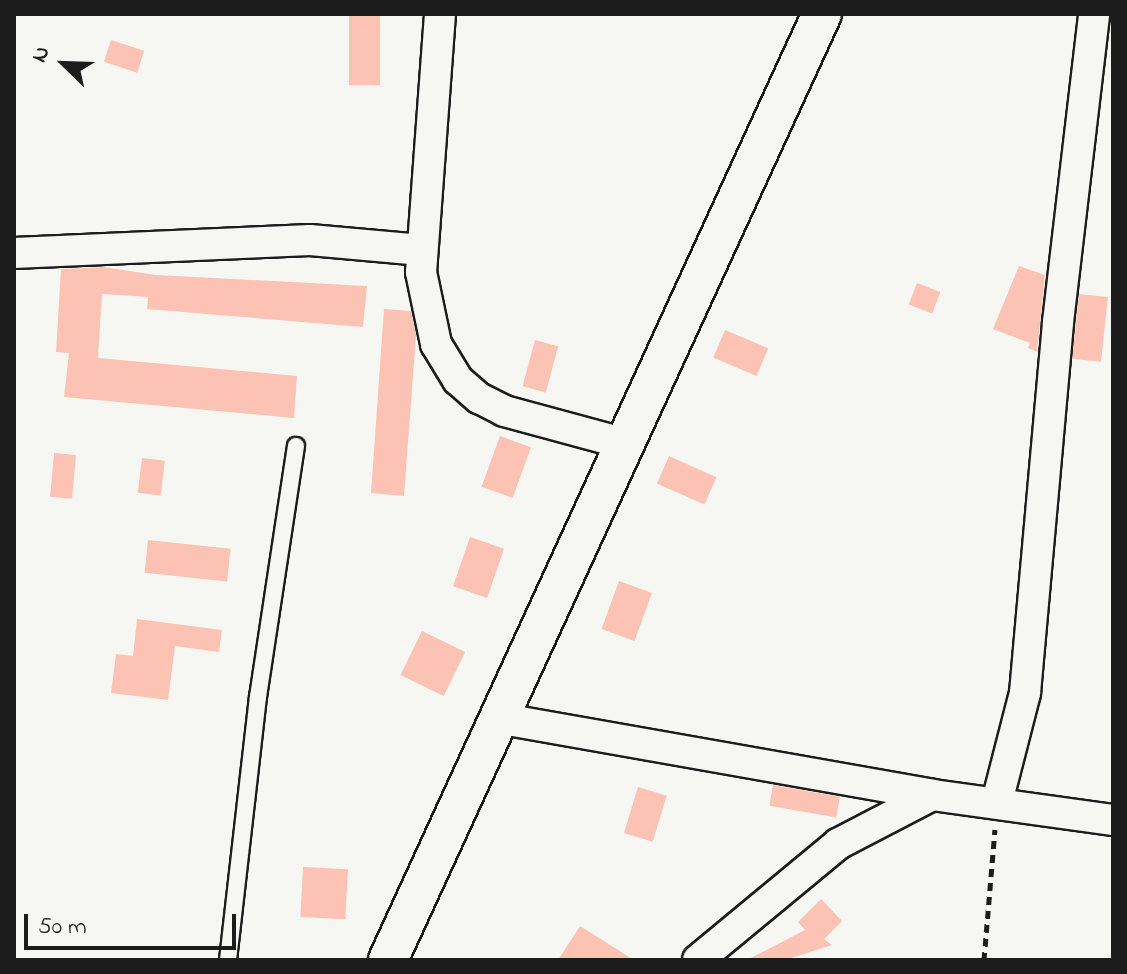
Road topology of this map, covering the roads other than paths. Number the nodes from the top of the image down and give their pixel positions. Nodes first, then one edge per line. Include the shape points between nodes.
1 (440, 14) edge
2 (822, 14) edge
3 (1094, 14) edge
4 (422, 250) junction
5 (14, 253) edge
6 (623, 443) junction
7 (296, 446) dead end
8 (497, 718) junction
9 (932, 795) junction
10 (997, 802) junction
11 (1113, 820) edge
12 (228, 960) edge
13 (388, 960) edge
14 (698, 960) edge

1 - 4 street
2 - 6 street
3 - 10 street via 1058,322 1025,693
4 - 5 street via 310,240
4 - 6 street via 423,299 436,344 458,380 504,411
6 - 8 street
7 - 12 lane via 258,697
8 - 9 street
8 - 13 street
9 - 10 street
9 - 14 street via 838,844
10 - 11 street

